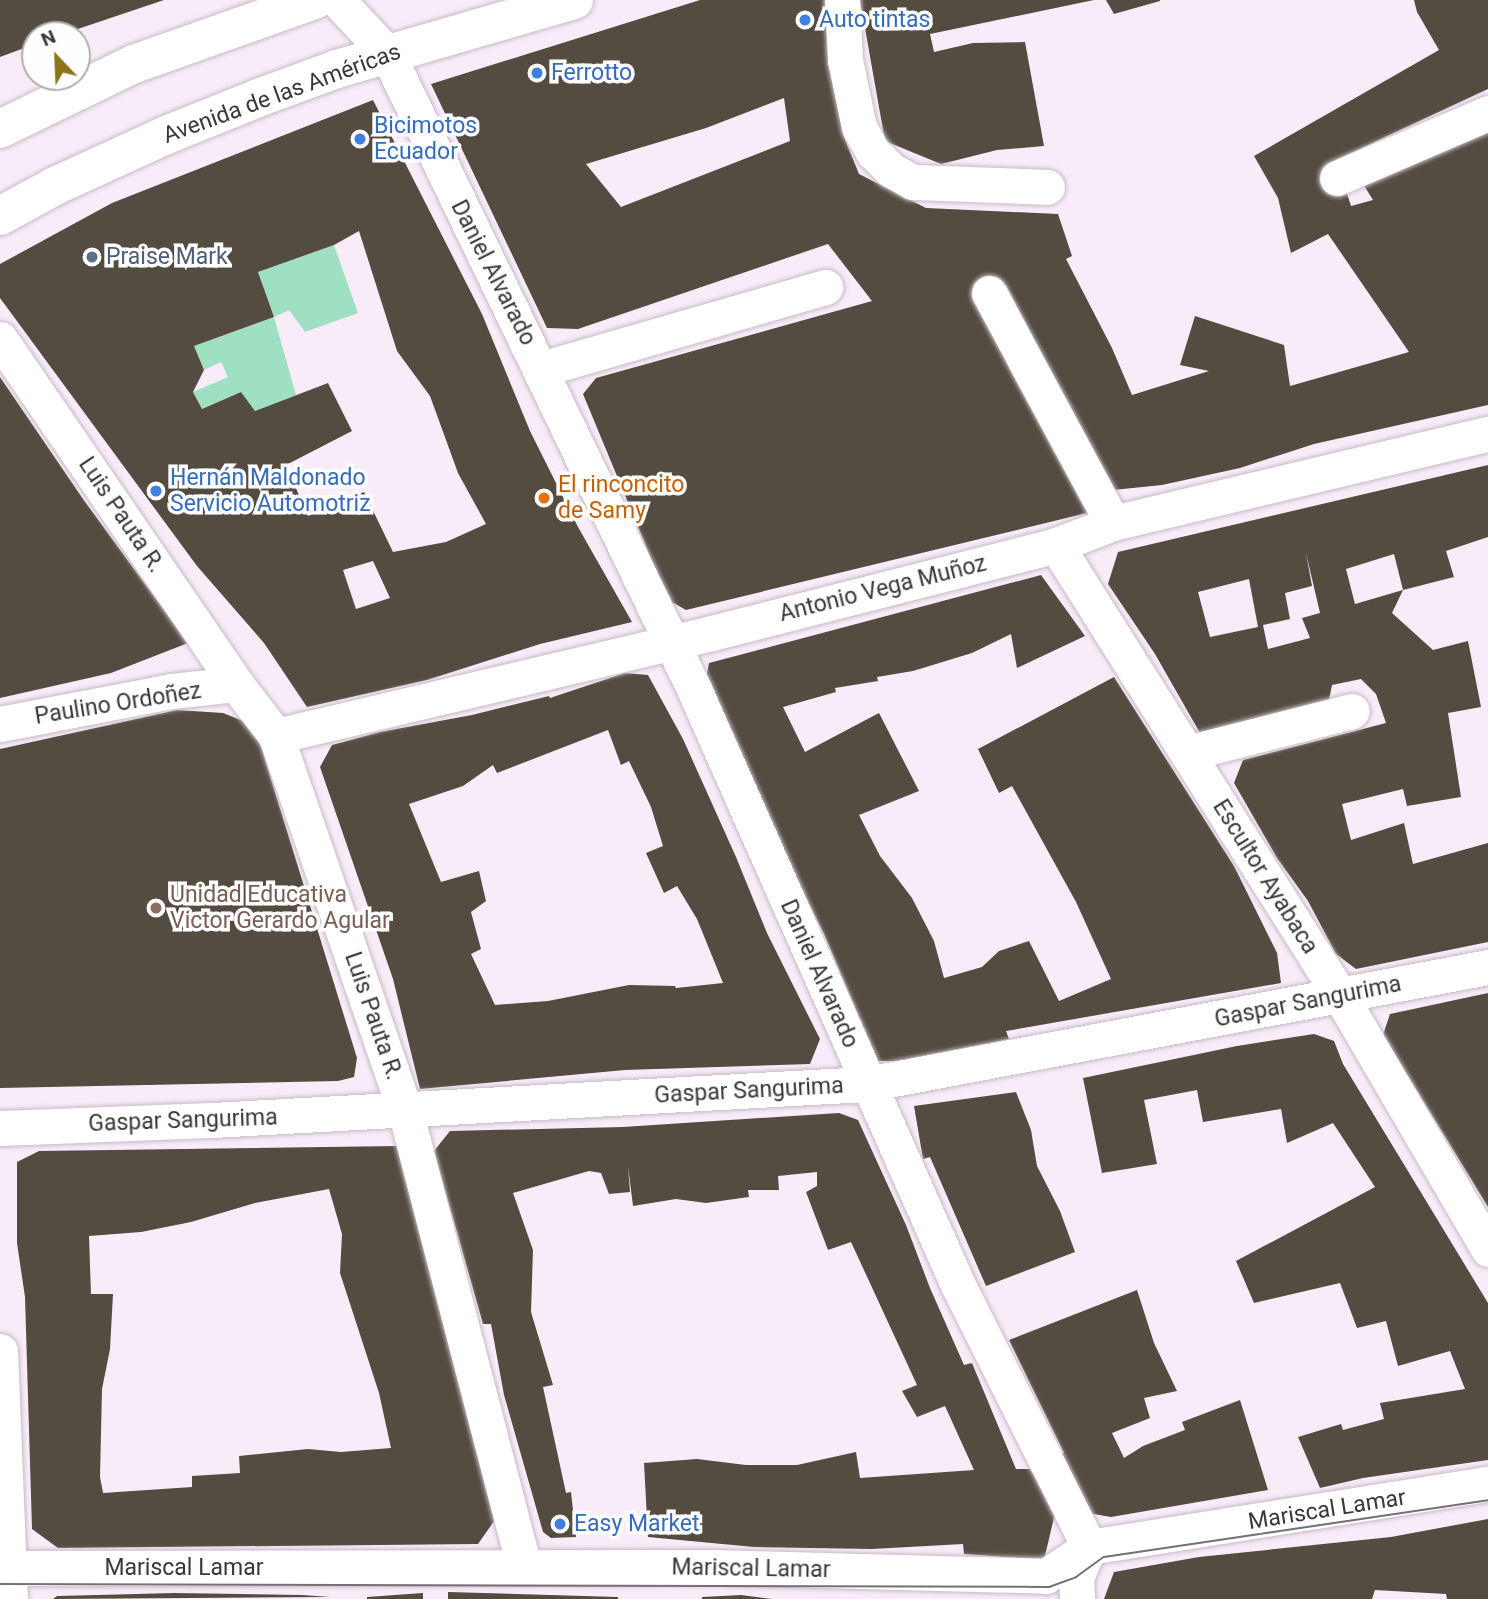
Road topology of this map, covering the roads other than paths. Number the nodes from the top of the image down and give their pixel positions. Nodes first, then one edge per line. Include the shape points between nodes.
1 (315, 0) edge
2 (337, 0) edge
3 (574, 0) edge
4 (842, 0) edge
5 (387, 53) junction
6 (1488, 113) edge
7 (0, 130) edge
8 (1337, 178) dead end
9 (1047, 187) dead end
10 (0, 216) edge
11 (825, 288) dead end
12 (989, 293) dead end
13 (0, 339) edge
14 (541, 369) junction
15 (1488, 433) edge
16 (1113, 523) junction
17 (1056, 545) junction
18 (673, 642) junction
19 (236, 684) junction
20 (1352, 711) dead end
21 (0, 724) edge
22 (276, 736) junction
23 (1186, 753) junction
24 (1488, 967) edge
25 (1341, 997) junction
26 (867, 1084) junction
27 (405, 1110) junction
28 (0, 1128) edge
29 (1488, 1249) edge
30 (0, 1351) edge
31 (1488, 1484) edge
32 (524, 1566) junction
33 (1081, 1574) edge
34 (7, 1579) edge

1 - 7 main road via 134,64
2 - 5 street, Daniel Alvarado
3 - 5 main road, Avenida de las Américas
4 - 9 street via 845,60 859,127 873,152 891,170 913,182
5 - 10 main road, Avenida de las Américas via 164,136
5 - 14 street, Daniel Alvarado
6 - 8 street
11 - 14 street, Daniel Alvarado
12 - 16 street
13 - 19 street, Luis Pauta R.
14 - 18 street, Daniel Alvarado
15 - 16 street, Antonio Vega Muñoz
16 - 17 street, Antonio Vega Muñoz
17 - 18 street, Antonio Vega Muñoz
17 - 23 street, Escultor Ayabaca
18 - 22 street, Antonio Vega Muñoz
18 - 26 street, Daniel Alvarado
19 - 21 street, Paulino Ordoñez via 171,691
19 - 22 street, Luis Pauta R.
20 - 23 street
22 - 27 street, Luis Pauta R.
23 - 25 street, Escultor Ayabaca
24 - 25 street, Gaspar Sangurima
25 - 26 street, Gaspar Sangurima
25 - 29 street, Escultor Ayabaca
26 - 27 street, Gaspar Sangurima
26 - 33 street, Daniel Alvarado
27 - 28 street, Gaspar Sangurima
27 - 32 street, Luis Pauta R.
30 - 34 street
31 - 33 street, Mariscal Lamar
32 - 33 street, Mariscal Lamar
32 - 34 street, Mariscal Lamar

